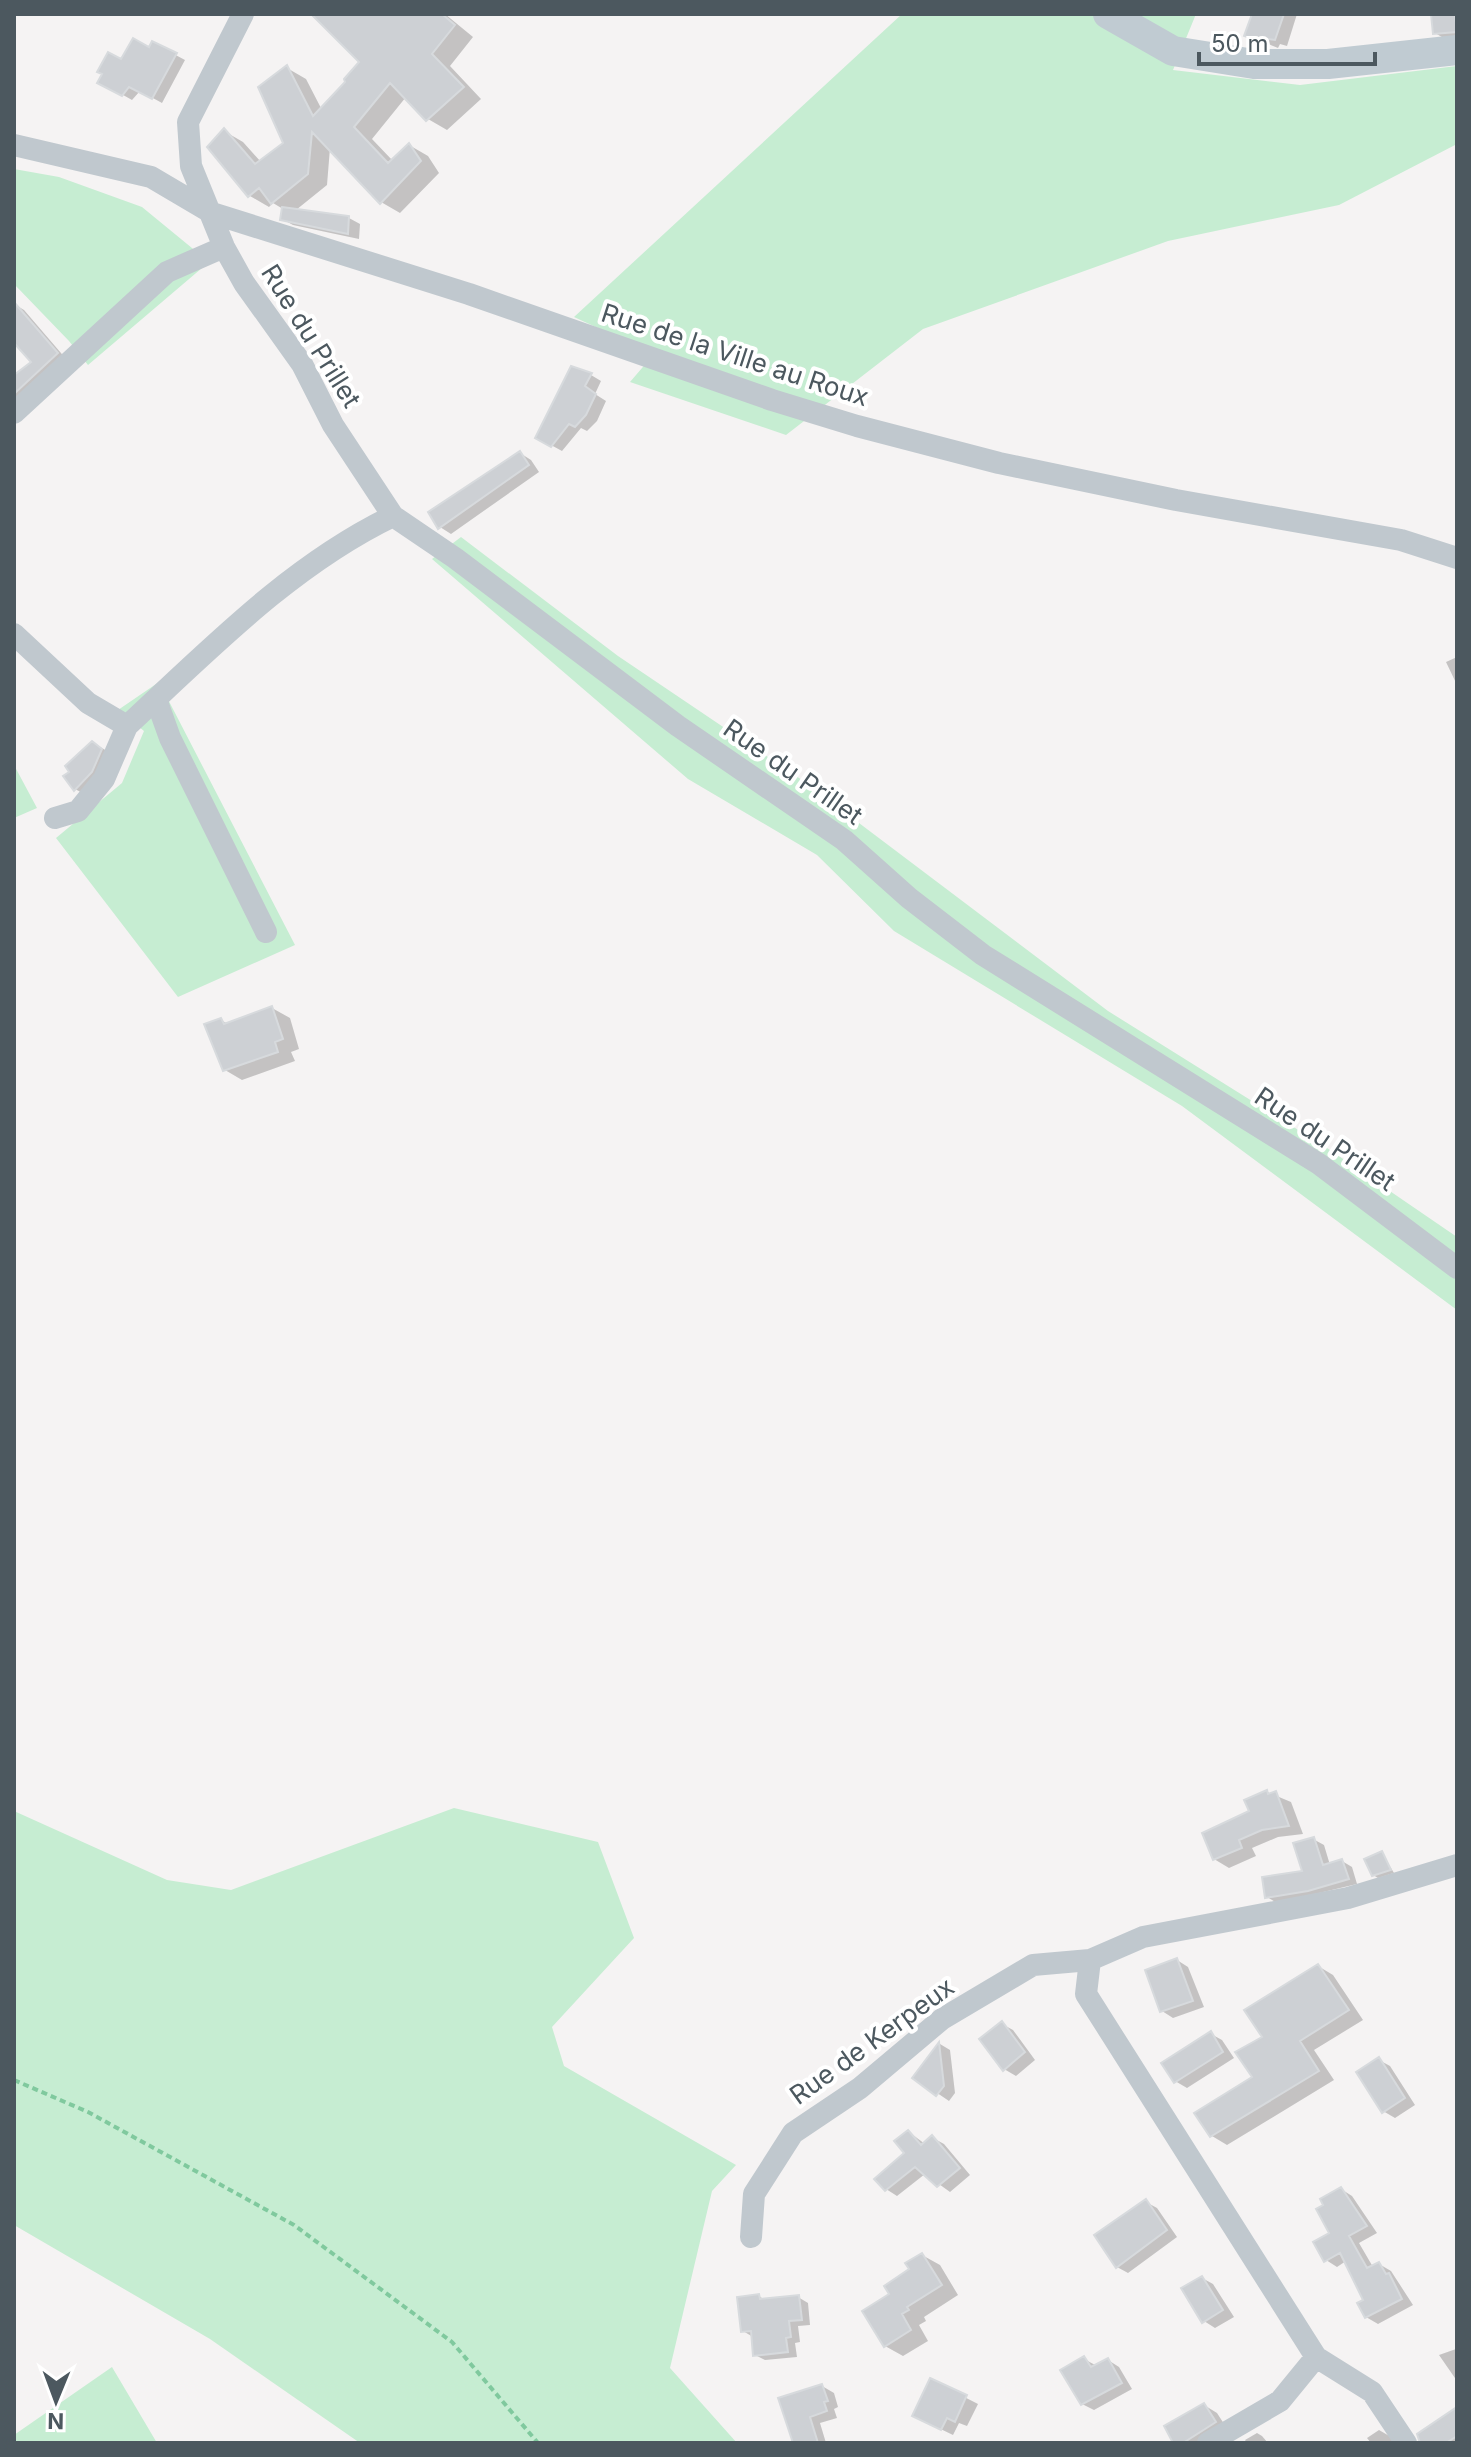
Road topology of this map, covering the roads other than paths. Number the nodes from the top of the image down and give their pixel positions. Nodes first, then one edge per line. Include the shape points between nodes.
1 (243, 14) edge
2 (1108, 14) edge
3 (1457, 50) edge
4 (14, 145) edge
5 (212, 213) junction
6 (224, 247) junction
7 (14, 413) edge
8 (393, 516) junction
9 (1457, 558) edge
10 (14, 634) edge
11 (156, 699) junction
12 (127, 726) junction
13 (55, 818) dead end
14 (266, 932) dead end
15 (1457, 1268) edge
16 (1457, 1865) edge
17 (1090, 1960) junction
18 (751, 2237) dead end
19 (1316, 2357) junction
20 (1208, 2443) edge
21 (1406, 2443) edge

1 - 5 street, Rue du Prillet via 188,122 191,166
2 - 3 main road via 1173,51 1254,64 1328,64
4 - 5 street, Rue de la Ville au Roux via 151,177
5 - 6 street, Rue du Prillet
5 - 9 street, Rue de la Ville au Roux via 857,426 999,463 1401,540
6 - 7 street via 167,272
6 - 8 street, Rue du Prillet
8 - 11 street via 351,536 291,579
8 - 15 street, Rue du Prillet via 678,726 844,840 983,955 1319,1164
10 - 12 street via 88,703
11 - 12 street
11 - 14 street
12 - 13 street via 95,790 78,811
16 - 17 street, Rue de Kerpeux via 1348,1898 1143,1937
17 - 18 street, Rue de Kerpeux via 1033,1965 942,2019 860,2088 793,2133 754,2194
17 - 19 street via 1086,1994
19 - 20 street via 1280,2401
19 - 21 street via 1372,2392

